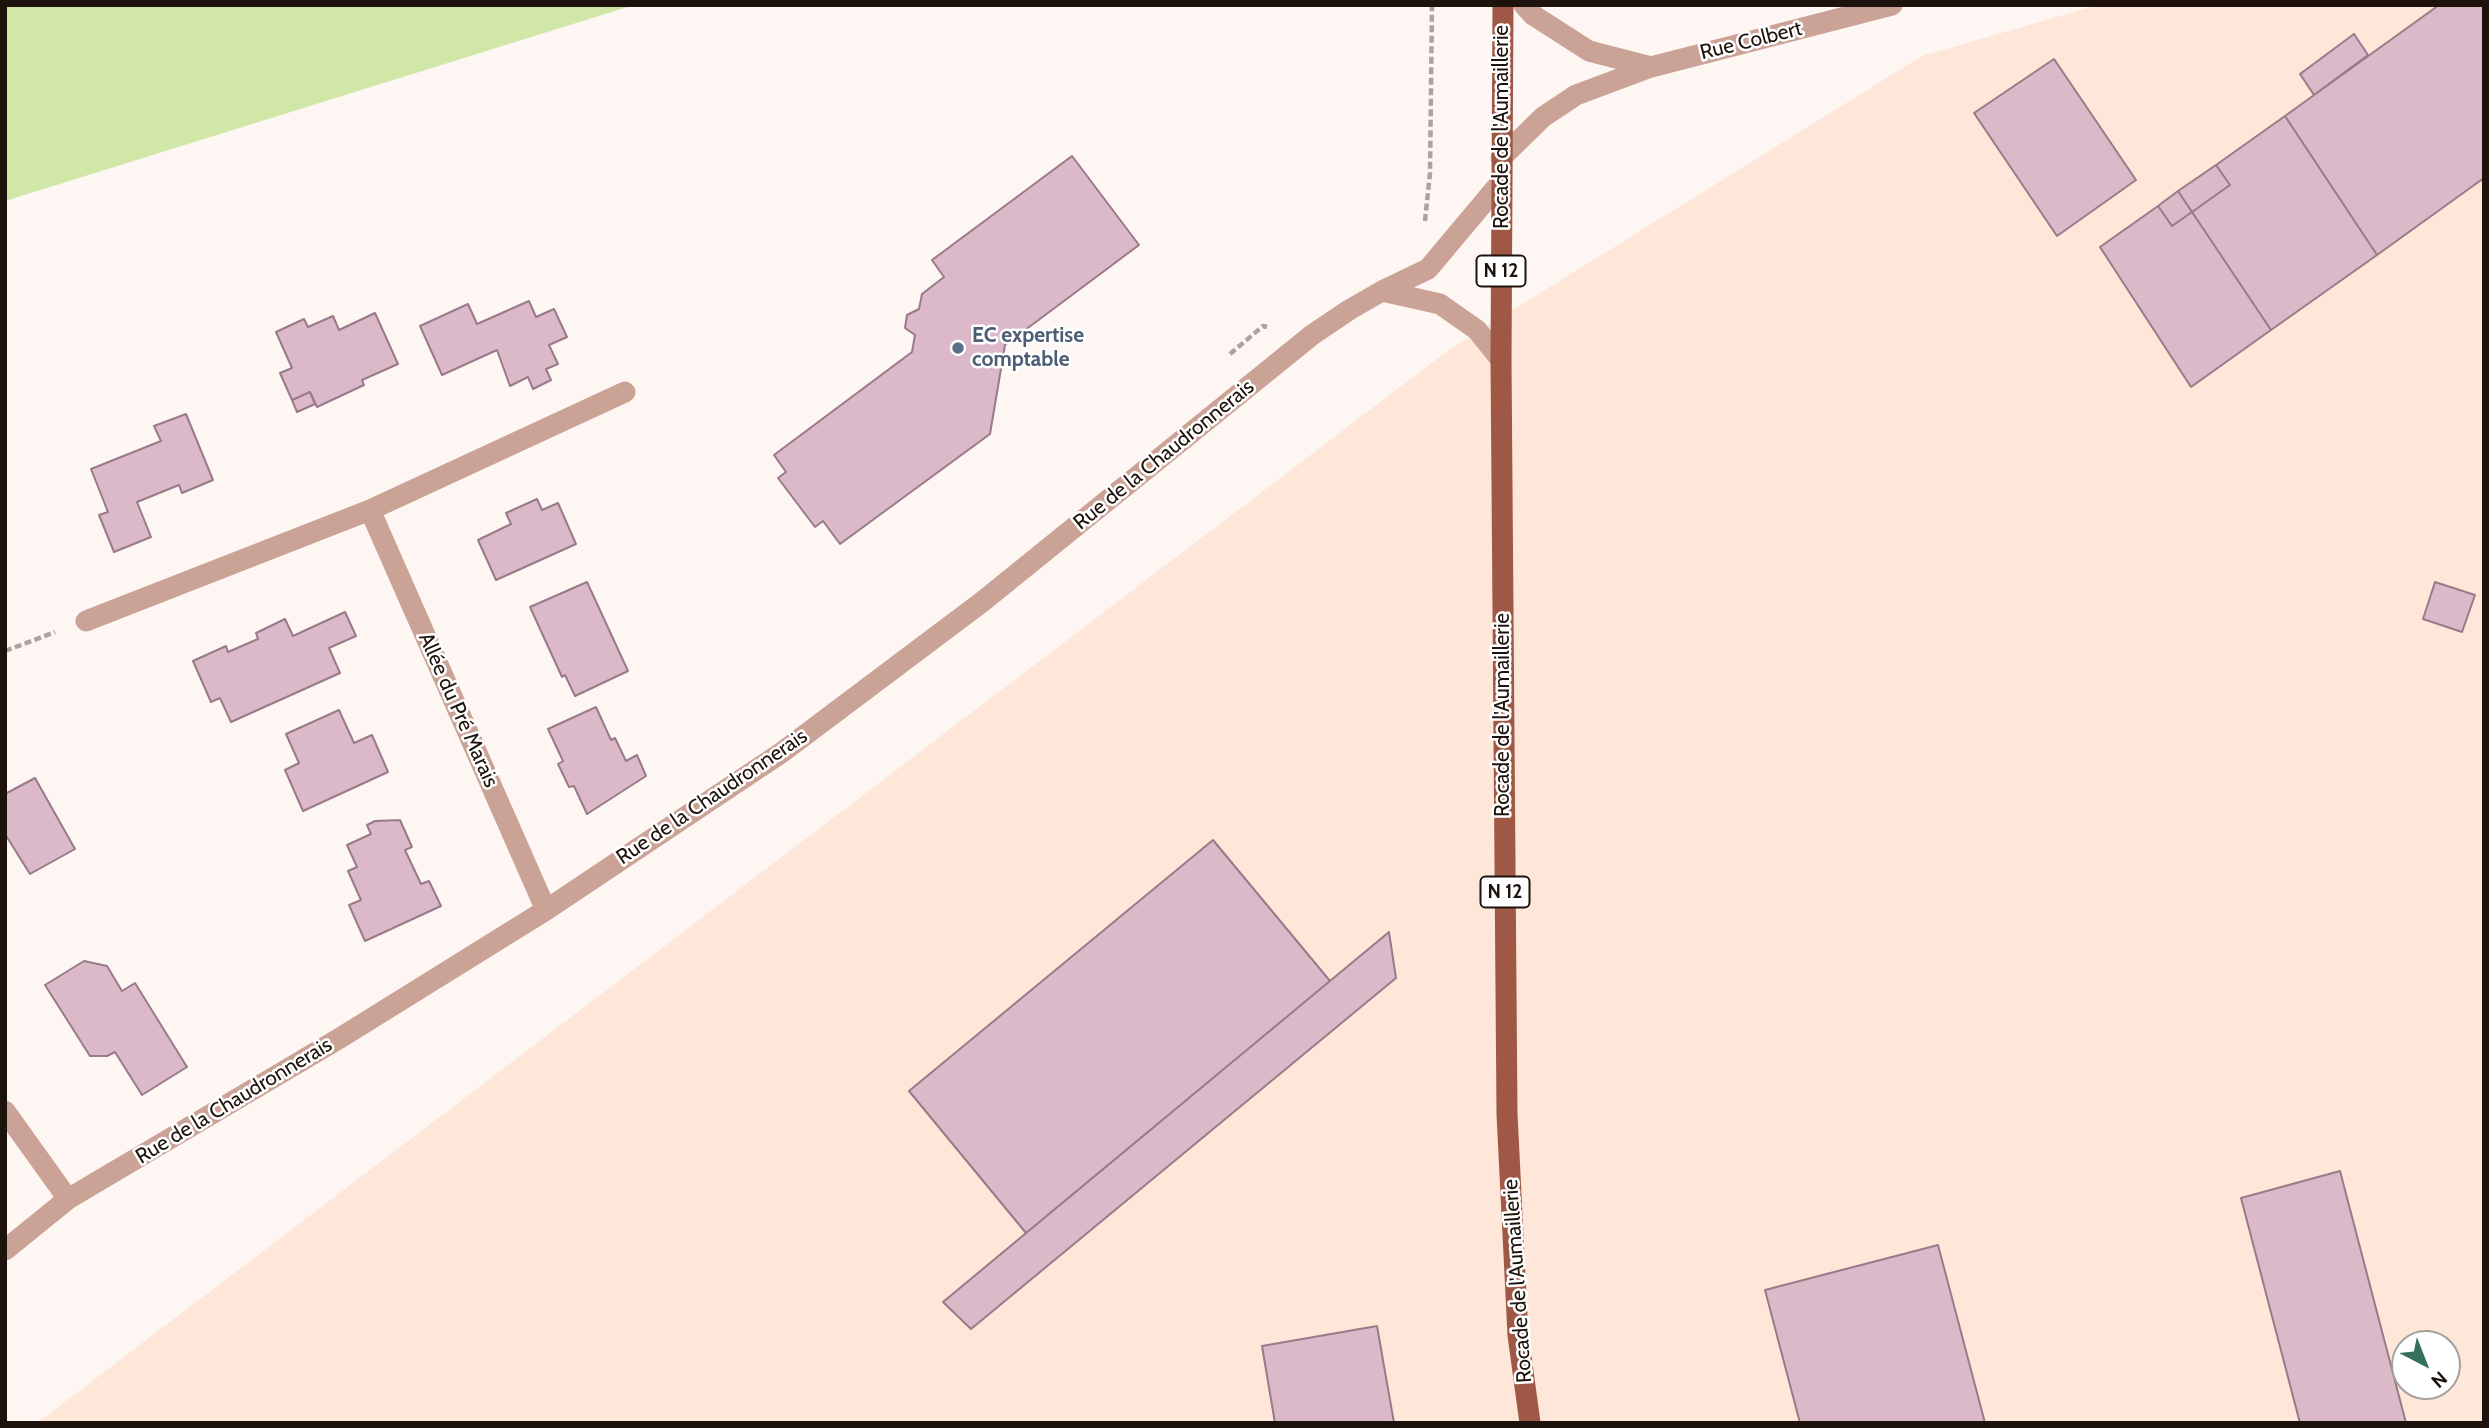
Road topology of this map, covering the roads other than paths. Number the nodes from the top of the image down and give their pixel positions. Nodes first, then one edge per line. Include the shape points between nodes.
1 (1503, 5) edge
2 (1524, 5) edge
3 (1892, 5) edge
4 (1651, 67) junction
5 (1502, 158) junction
6 (1501, 182) junction
7 (1382, 291) junction
8 (1501, 360) junction
9 (625, 392) dead end
10 (370, 510) junction
11 (86, 621) road end
12 (546, 910) junction
13 (5, 1111) edge
14 (68, 1199) junction
15 (5, 1250) edge
16 (1530, 1423) edge

1 - 5 main road, Rocade de l'Aumaillerie / N 12
2 - 4 street, Rue Colbert via 1589,51
3 - 4 street, Rue Colbert
4 - 5 street, Rue Colbert via 1576,95 1543,117
5 - 6 main road, Rocade de l'Aumaillerie / N 12
6 - 7 street, Rue de la Chaudronnerais via 1428,270
6 - 8 main road, Rocade de l'Aumaillerie / N 12
7 - 8 street via 1440,304 1477,330
7 - 12 street, Rue de la Chaudronnerais via 1312,335 982,602 781,752
8 - 16 main road, Rocade de l'Aumaillerie / N 12 via 1507,1114 1518,1335
9 - 10 street
10 - 11 street
10 - 12 street, Allée du Pré Marais
12 - 14 street, Rue de la Chaudronnerais
13 - 14 street
14 - 15 street, Rue de la Chaudronnerais

